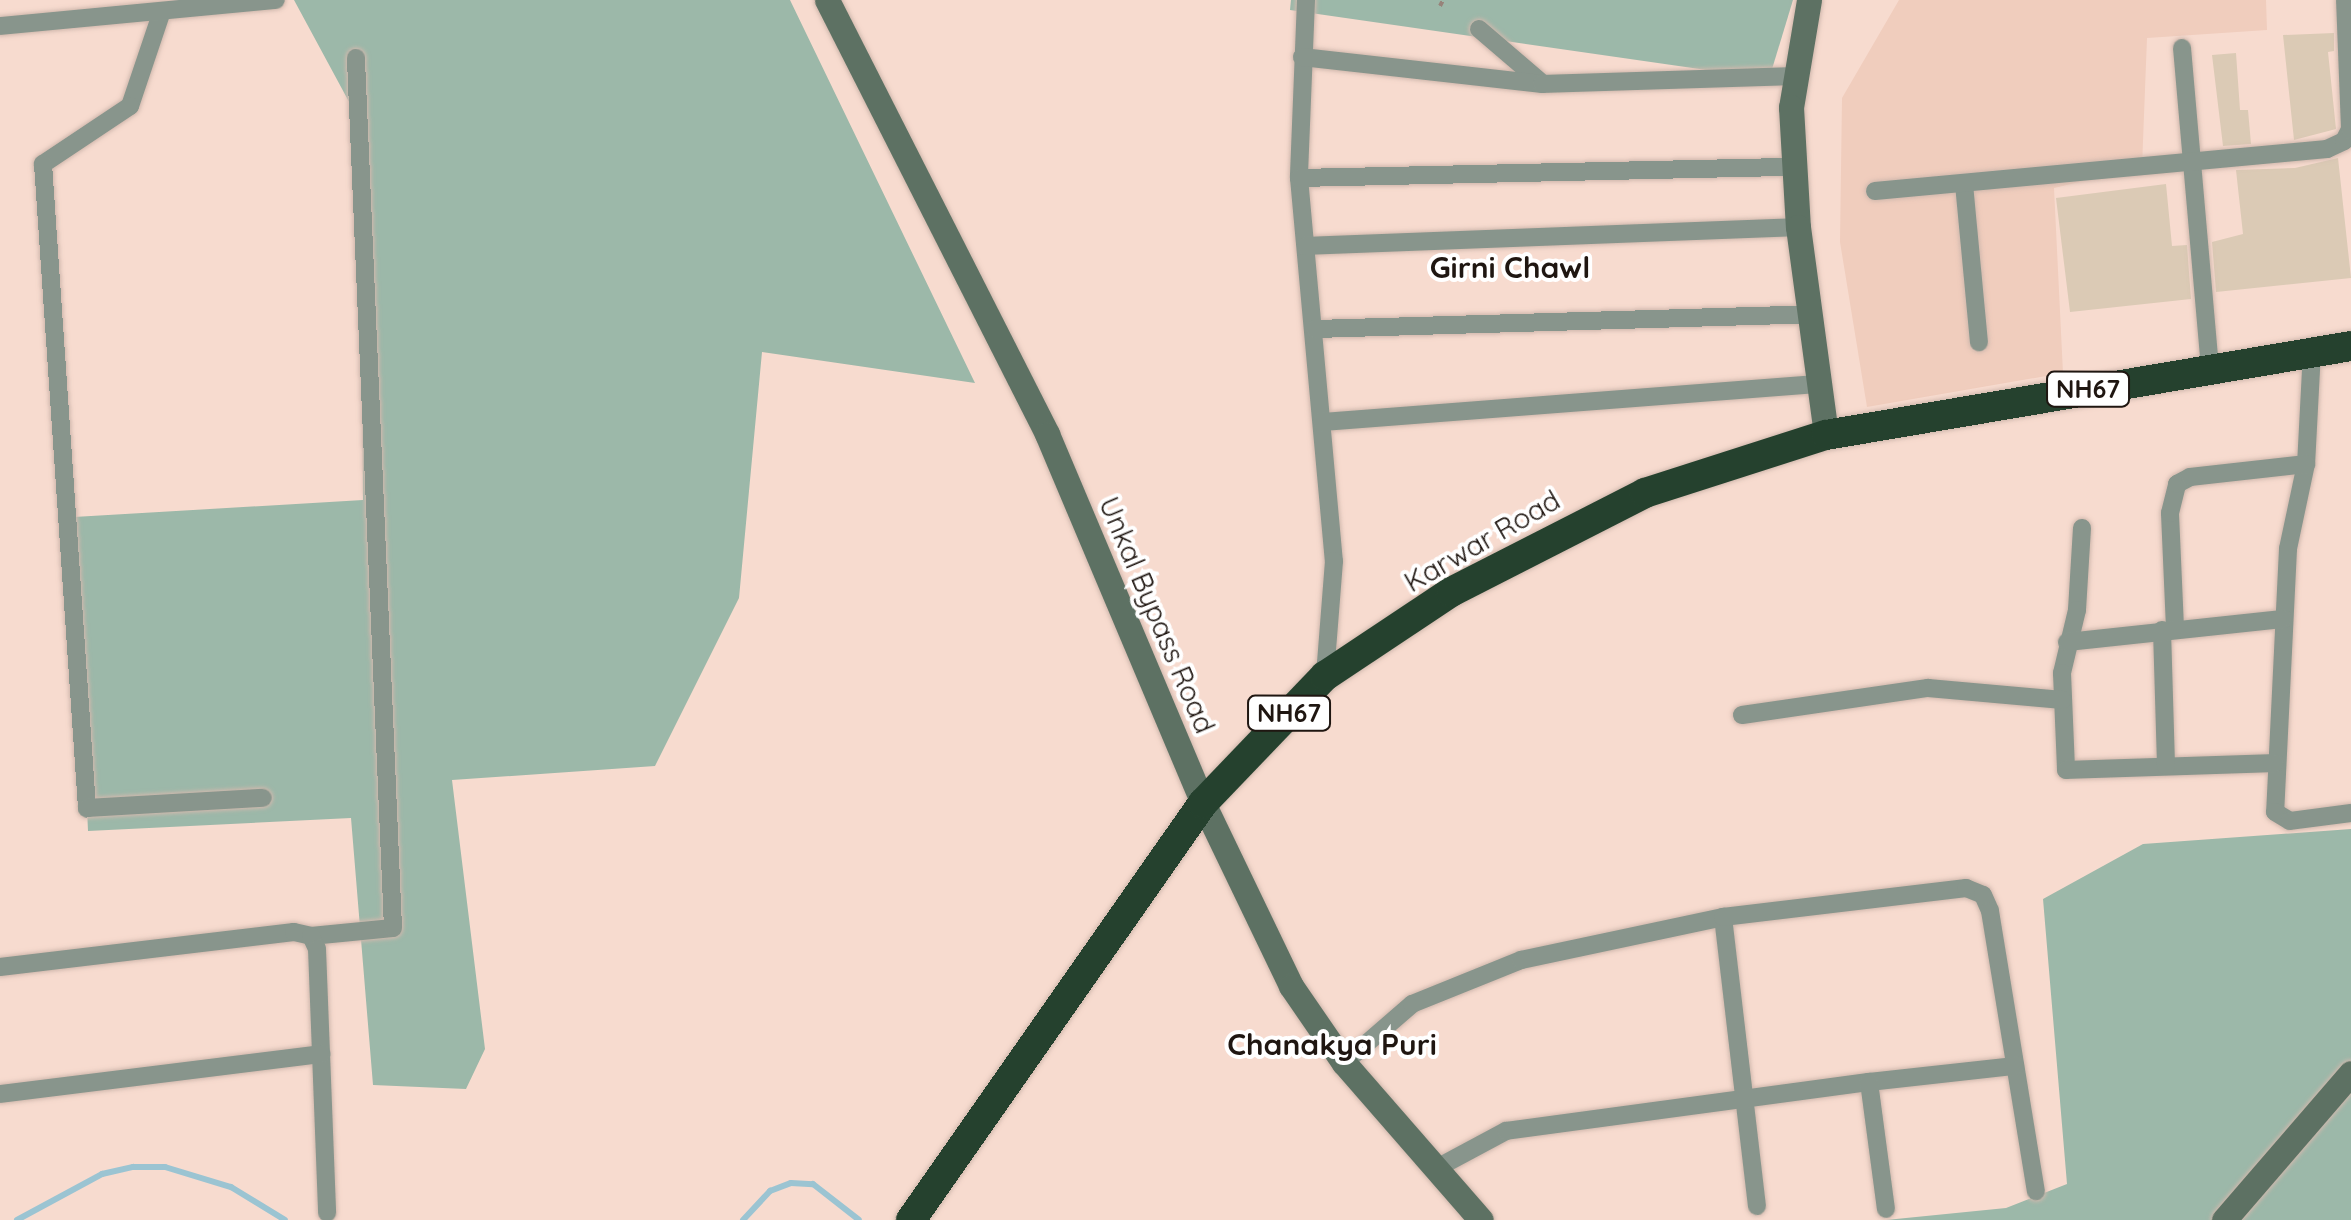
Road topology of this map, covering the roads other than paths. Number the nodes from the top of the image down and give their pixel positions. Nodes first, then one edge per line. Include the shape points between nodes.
1 (276, 0) edge
2 (827, 0) edge
3 (1306, 0) edge
4 (1809, 0) edge
5 (2345, 0) edge
6 (106, 9) edge
7 (160, 14) junction
8 (0, 26) edge
9 (1479, 29) dead end
10 (2182, 48) dead end
11 (1302, 57) junction
12 (356, 58) dead end
13 (1795, 76) junction
14 (1542, 84) junction
15 (2193, 164) junction
16 (1794, 167) junction
17 (1299, 178) junction
18 (1964, 184) junction
19 (1876, 192) dead end
20 (1798, 227) junction
21 (1306, 246) junction
22 (1811, 314) junction
23 (1315, 329) junction
24 (1980, 342) dead end
25 (2351, 346) edge
26 (2312, 351) junction
27 (2210, 368) junction
28 (1815, 384) junction
29 (1322, 422) junction
30 (1826, 435) junction
31 (2306, 464) junction
32 (2082, 528) dead end
33 (2284, 619) junction
34 (2168, 629) junction
35 (2067, 642) junction
36 (1326, 676) junction
37 (2062, 700) junction
38 (1742, 715) dead end
39 (2276, 763) junction
40 (2166, 766) junction
41 (264, 798) dead end
42 (1203, 803) junction
43 (2351, 813) edge
44 (1724, 917) junction
45 (311, 936) junction
46 (0, 966) edge
47 (322, 1054) junction
48 (1344, 1063) junction
49 (2015, 1066) junction
50 (2351, 1073) edge
51 (1870, 1082) junction
52 (0, 1094) edge
53 (1746, 1096) junction
54 (1435, 1169) junction
55 (2036, 1191) dead end
56 (1756, 1206) dead end
57 (1886, 1209) dead end
58 (918, 1211) edge
59 (327, 1213) dead end
60 (1481, 1220) edge
61 (2224, 1220) edge

1 - 7 street
2 - 42 main road, Unkal Bypass Road via 1047,434
3 - 11 street
4 - 13 main road
5 - 15 street via 2350,108 2344,141 2327,149
6 - 7 street
6 - 8 street
7 - 41 street via 130,106 43,164 86,808
9 - 14 street
10 - 15 street
11 - 14 street
11 - 17 street
12 - 45 street via 394,928
13 - 14 street
13 - 16 main road
15 - 18 street
15 - 27 street
16 - 17 street
16 - 20 main road
17 - 21 street
18 - 19 street
18 - 24 street
20 - 21 street
20 - 22 main road
21 - 23 street
22 - 23 street
22 - 28 main road
23 - 29 street
25 - 26 highway, Karwar Road / NH67
26 - 27 highway, Karwar Road / NH67
26 - 31 street
27 - 30 highway, Karwar Road / NH67
28 - 29 street
28 - 30 main road
29 - 36 street via 1334,560
30 - 36 highway, Karwar Road / NH67 via 1645,492 1562,530 1451,592
31 - 33 street via 2288,550
31 - 34 street via 2177,484 2170,513
32 - 35 street via 2077,610
33 - 34 street
33 - 39 street
34 - 35 street
34 - 40 street
35 - 37 street
36 - 42 highway, Karwar Road / NH67
37 - 38 street via 1928,688
37 - 40 street via 2066,770
39 - 40 street
39 - 43 street via 2275,812 2281,819
42 - 48 main road, Unkal Bypass Road via 1291,986
42 - 58 highway, Karwar Road / NH67
44 - 48 street via 1522,960 1457,982 1412,1004
44 - 49 street via 1931,890 1966,888 1983,895
44 - 53 street
45 - 46 street via 294,932
45 - 47 street
47 - 52 street
47 - 59 street
48 - 54 main road, Unkal Bypass Road
49 - 51 street
49 - 55 street
50 - 61 main road
51 - 53 street
51 - 57 street
53 - 54 street via 1506,1132
53 - 56 street
54 - 60 main road, Unkal Bypass Road

